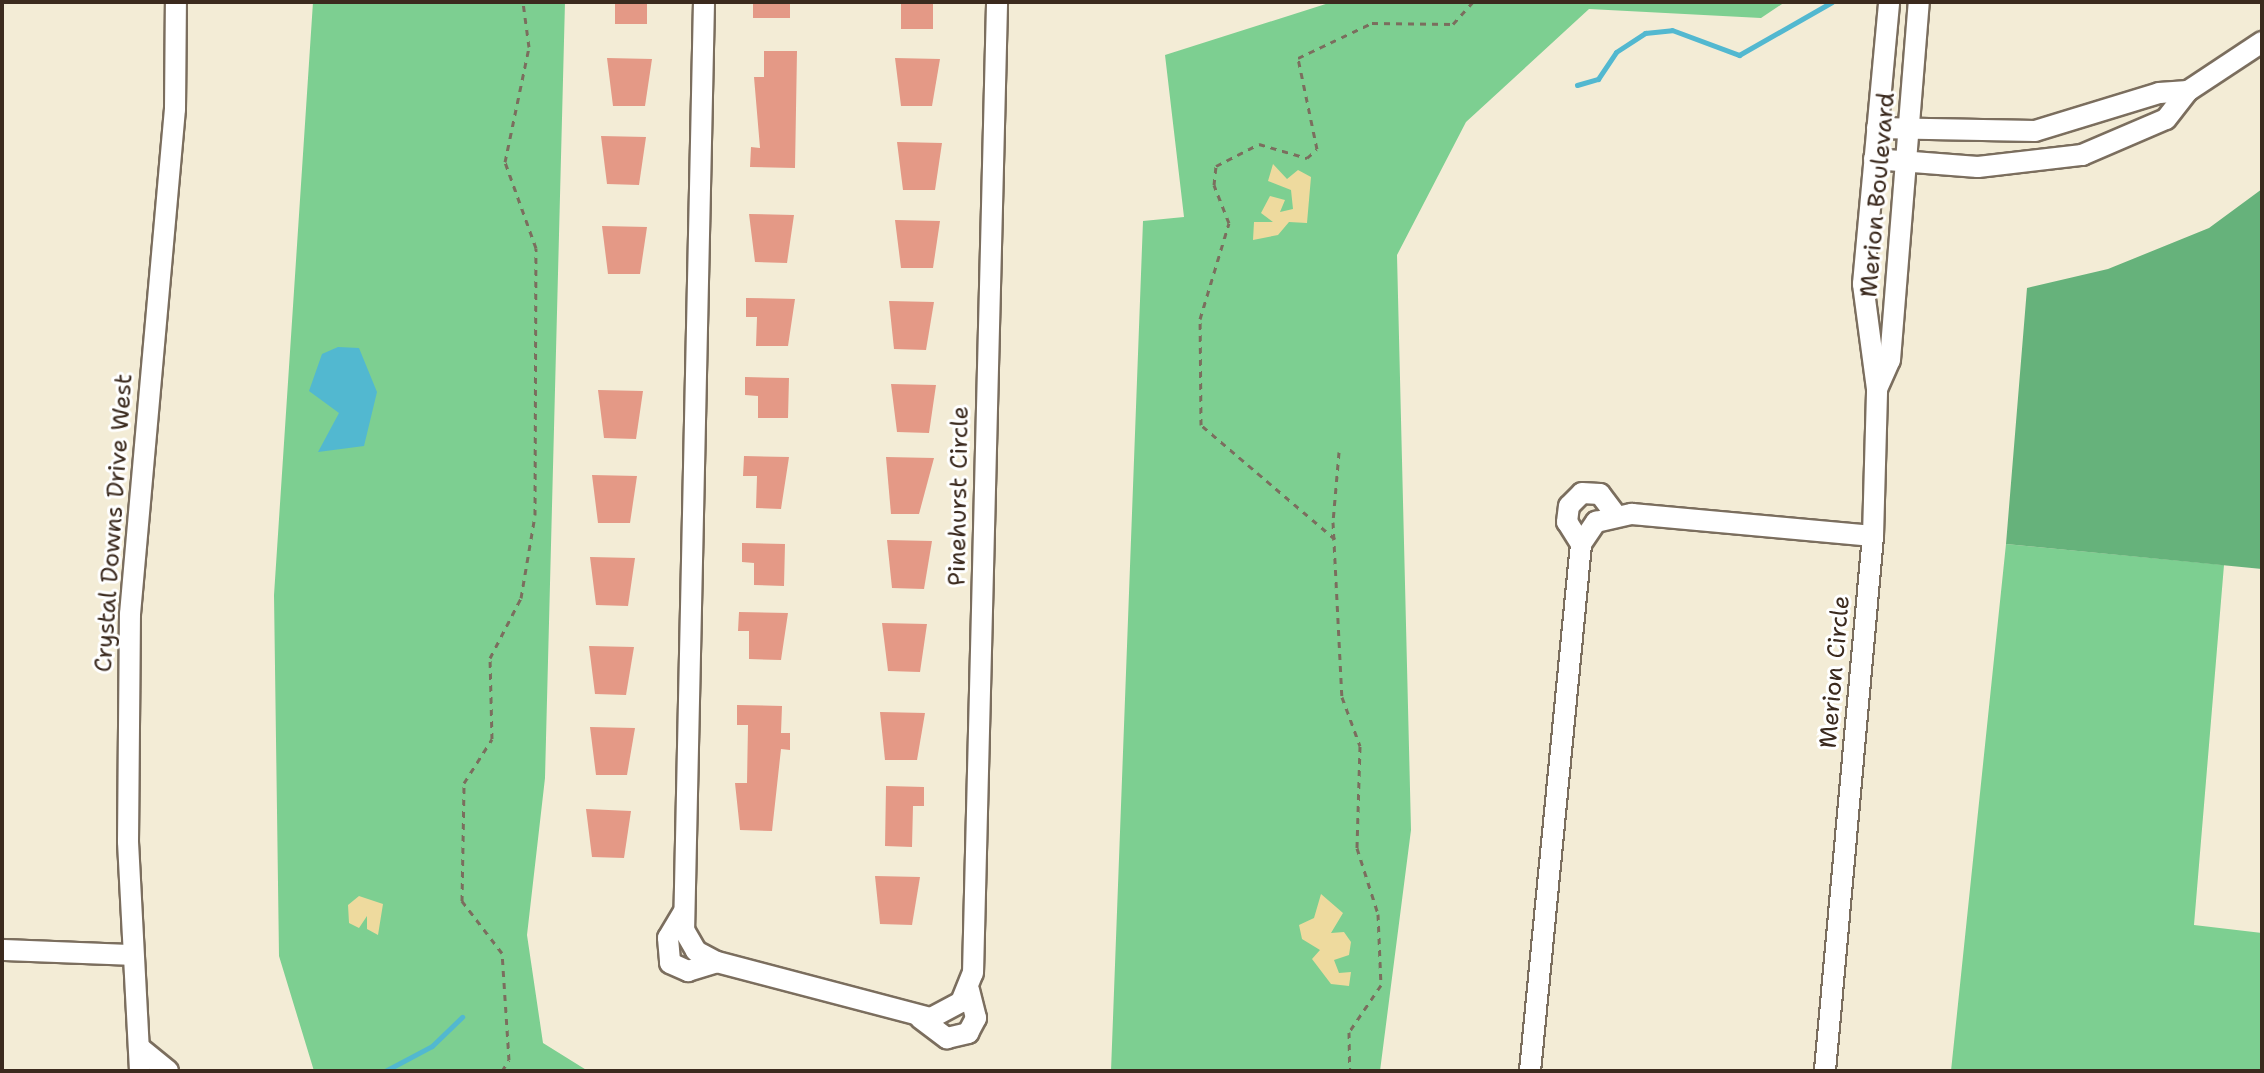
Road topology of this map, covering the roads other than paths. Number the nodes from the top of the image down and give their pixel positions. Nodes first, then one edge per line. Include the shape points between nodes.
1 (176, 2) edge
2 (704, 2) edge
3 (997, 2) edge
4 (1889, 2) edge
5 (1919, 2) edge
6 (2262, 42) edge
7 (2188, 91) junction
8 (1877, 128) junction
9 (1910, 130) junction
10 (1874, 159) junction
11 (1907, 163) junction
12 (1877, 389) junction
13 (1615, 514) junction
14 (1873, 536) junction
15 (1581, 544) junction
16 (2, 950) edge
17 (132, 955) junction
18 (969, 990) junction
19 (920, 1018) junction
20 (140, 1048) junction
21 (140, 1071) edge
22 (168, 1071) edge
23 (1530, 1071) edge
24 (1825, 1071) edge

1 - 17 street, Crystal Downs Drive West via 175,109 130,614
2 - 19 street, Pinehurst Circle via 683,913 691,944 717,962
3 - 18 street, Pinehurst Circle
4 - 8 street, Merion Boulevard
5 - 9 street, Merion Boulevard
6 - 7 street
7 - 9 street via 2159,93 2035,131
7 - 11 street via 2166,119 2082,155 1978,167
8 - 9 street
8 - 10 street, Merion Boulevard
9 - 11 street, Merion Boulevard
10 - 11 street
10 - 12 street, Merion Boulevard via 1863,284
11 - 12 street, Merion Boulevard via 1890,360
12 - 14 street, Merion Boulevard
13 - 14 street
13 - 15 street via 1596,522
13 - 15 street via 1600,494 1582,493 1569,506 1567,522
14 - 24 street, Merion Circle
15 - 23 street
16 - 17 street
17 - 20 street, Crystal Downs Drive West
18 - 19 street via 949,1012
18 - 19 street, Pinehurst Circle via 976,1018 968,1033 947,1038
20 - 21 street, Crystal Downs Drive West
20 - 22 street

